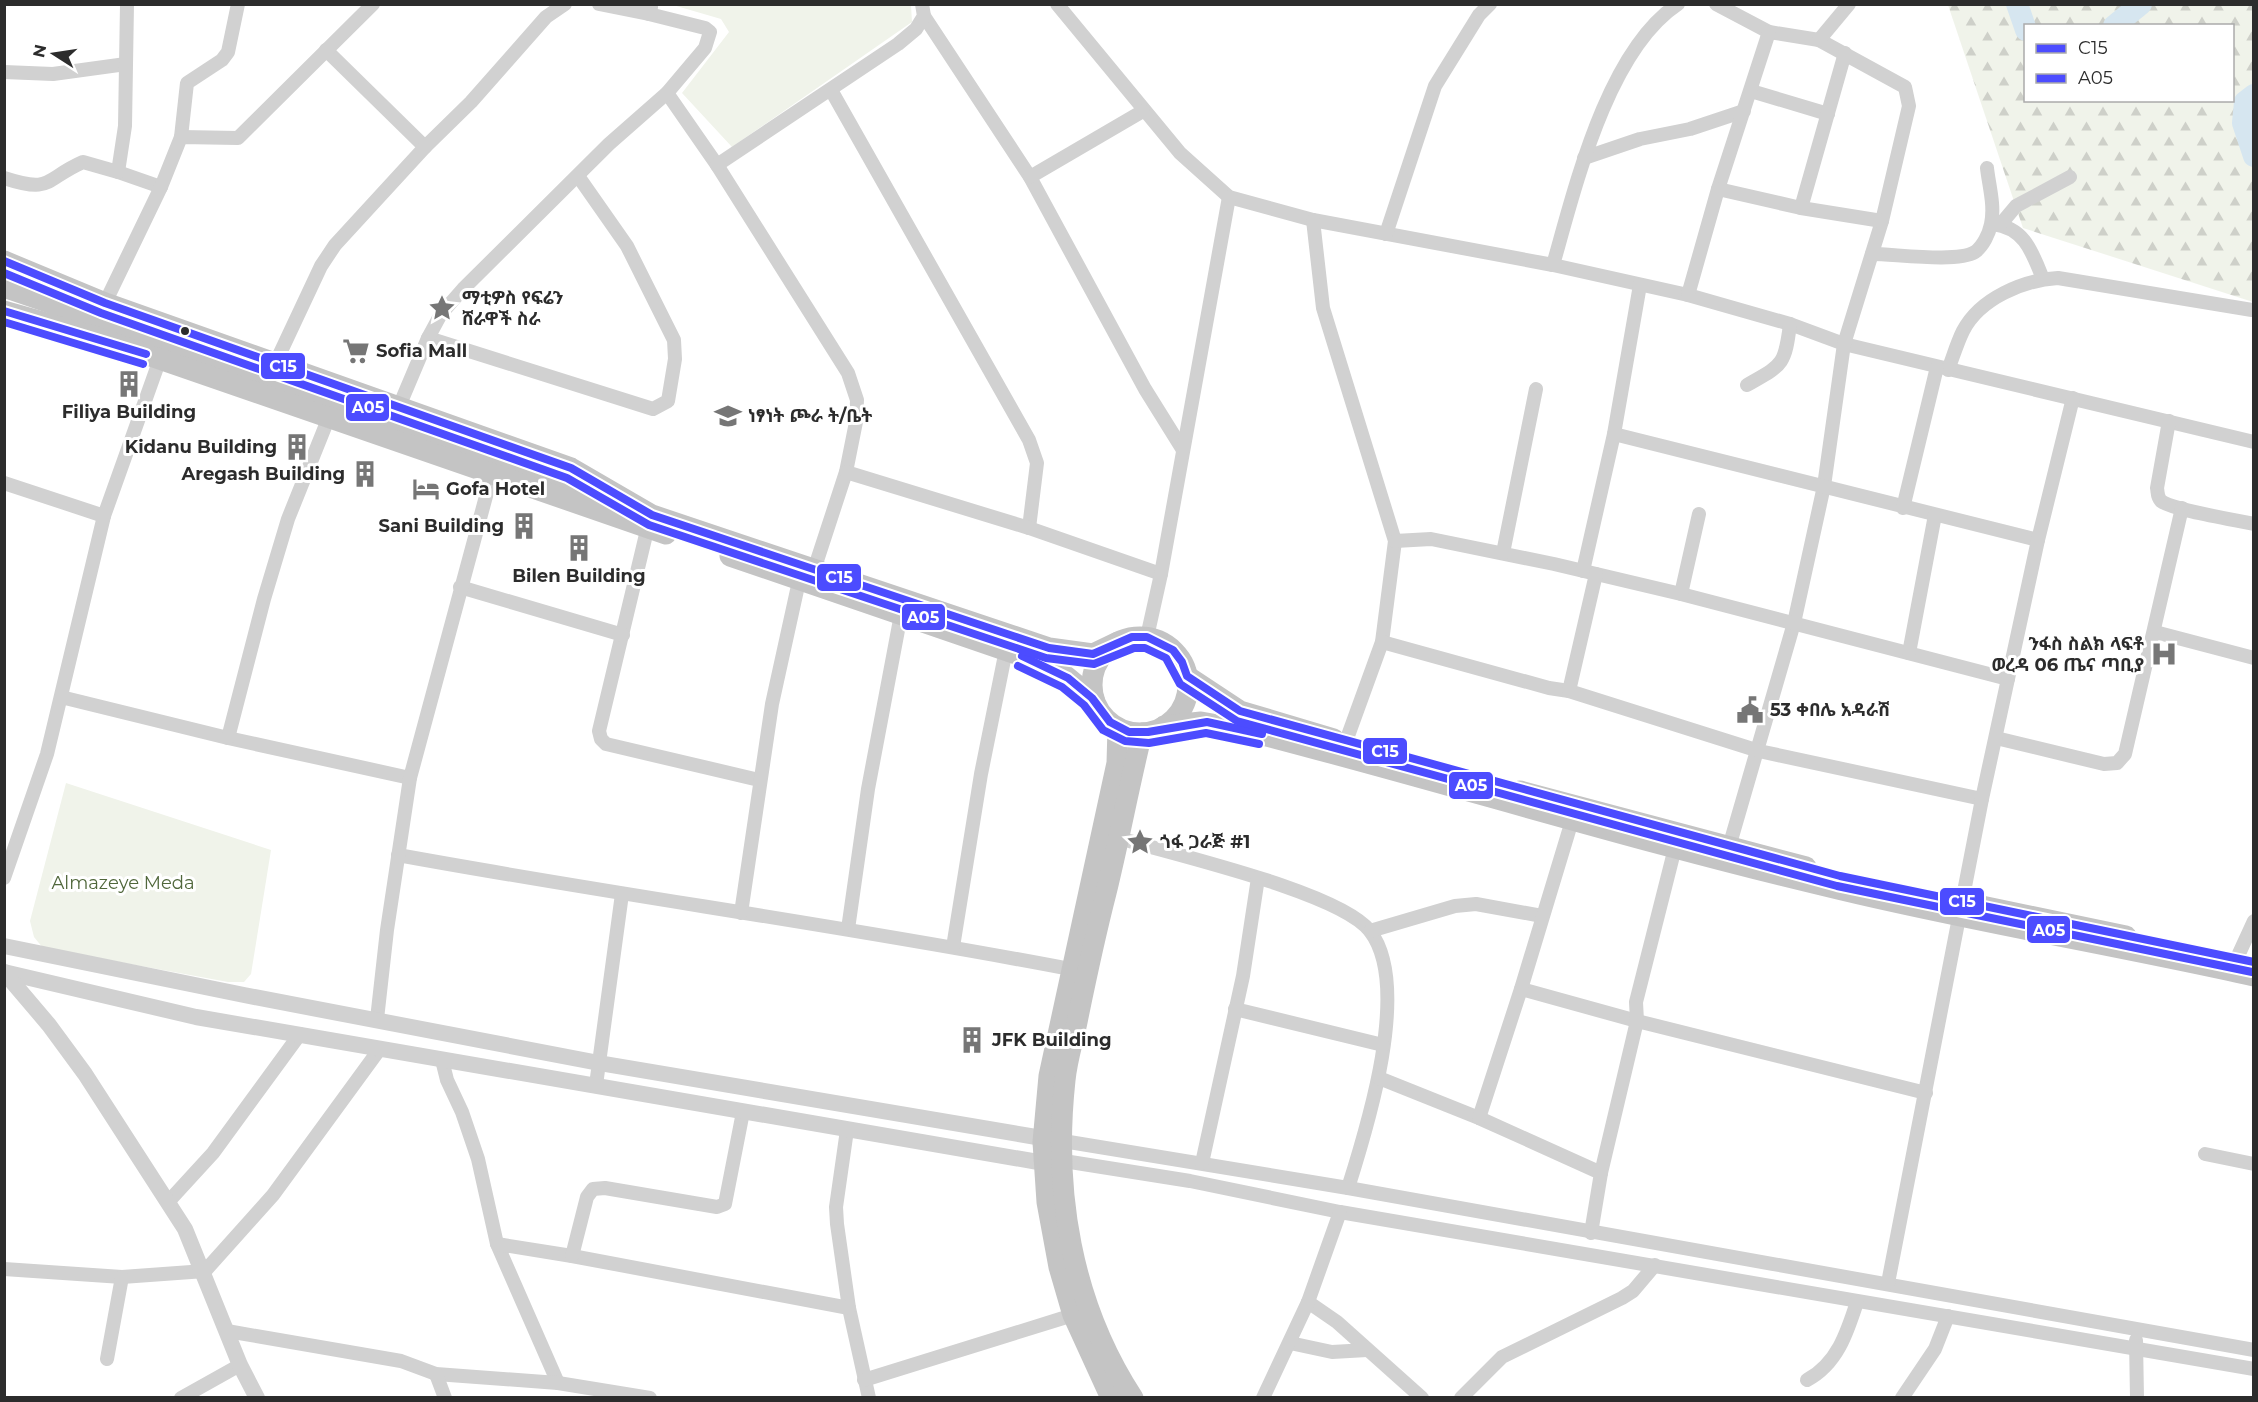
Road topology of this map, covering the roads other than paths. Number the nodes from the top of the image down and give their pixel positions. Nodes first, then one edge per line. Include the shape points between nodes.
1 (127, 4) edge
2 (238, 4) edge
3 (373, 4) edge
4 (566, 4) edge
5 (598, 4) edge
6 (1057, 4) edge
7 (1490, 4) edge
8 (1678, 4) edge
9 (1716, 4) edge
10 (1849, 4) edge
11 (650, 9) edge
12 (923, 10) edge
13 (1769, 32) junction
14 (1819, 40) junction
15 (326, 50) junction
16 (1845, 53) junction
17 (126, 64) junction
18 (4, 72) edge
19 (831, 90) junction
20 (1751, 91) junction
21 (667, 93) junction
22 (1143, 111) junction
23 (1744, 111) junction
24 (1828, 114) junction
25 (181, 137) junction
26 (425, 147) junction
27 (1584, 158) junction
28 (717, 165) junction
29 (1987, 168) dead end
30 (118, 172) junction
31 (578, 176) junction
32 (1030, 177) junction
33 (2070, 177) dead end
34 (4, 178) edge
35 (161, 187) junction
36 (1718, 189) junction
37 (1228, 197) junction
38 (1800, 208) junction
39 (1313, 220) junction
40 (1882, 221) junction
41 (1996, 225) junction
42 (1386, 234) junction
43 (1872, 254) junction
44 (4, 261) edge
45 (1553, 265) junction
46 (4, 269) edge
47 (2043, 279) junction
48 (1640, 285) junction
49 (4, 287) edge
50 (83, 293) junction
51 (1688, 296) junction
52 (105, 303) junction
53 (4, 304) edge
54 (2252, 310) edge
55 (4, 311) edge
56 (1790, 324) junction
57 (93, 336) junction
58 (428, 338) junction
59 (1844, 344) junction
60 (160, 359) junction
61 (275, 364) junction
62 (1943, 368) junction
63 (1747, 385) dead end
64 (1536, 388) dead end
65 (2073, 398) junction
66 (398, 408) junction
67 (329, 417) junction
68 (2169, 421) junction
69 (1614, 434) junction
70 (2253, 442) edge
71 (1183, 450) junction
72 (846, 472) junction
73 (492, 474) junction
74 (4, 483) edge
75 (1824, 486) junction
76 (622, 508) junction
77 (1903, 508) junction
78 (2182, 508) junction
79 (1699, 514) dead end
80 (1935, 515) junction
81 (104, 516) junction
82 (650, 521) junction
83 (2253, 524) edge
84 (1029, 528) junction
85 (2038, 540) junction
86 (1395, 541) junction
87 (1503, 553) junction
88 (1590, 573) junction
89 (806, 574) junction
90 (1161, 574) junction
91 (460, 587) junction
92 (1681, 594) junction
93 (903, 608) junction
94 (1794, 623) junction
95 (2155, 632) junction
96 (623, 635) junction
97 (1147, 637) junction
98 (1007, 642) junction
99 (1118, 642) junction
100 (1382, 642) junction
101 (1909, 653) junction
102 (2253, 658) edge
103 (1187, 676) junction
104 (2008, 680) junction
105 (1569, 691) junction
106 (61, 697) junction
107 (1094, 699) junction
108 (1164, 726) junction
109 (1118, 728) junction
110 (1142, 733) junction
111 (228, 738) junction
112 (1996, 738) junction
113 (1343, 748) junction
114 (1759, 751) junction
115 (410, 778) junction
116 (759, 780) junction
117 (1982, 798) junction
118 (1574, 813) junction
119 (1119, 838) junction
120 (1677, 840) junction
121 (1727, 854) junction
122 (398, 855) junction
123 (4, 878) edge
124 (1258, 878) junction
125 (622, 894) junction
126 (1960, 909) junction
127 (741, 913) junction
128 (1542, 916) junction
129 (2253, 921) edge
130 (848, 929) junction
131 (1370, 931) junction
132 (4, 946) edge
133 (953, 947) junction
134 (2245, 960) edge
135 (1070, 969) junction
136 (4, 972) edge
137 (2253, 976) edge
138 (1521, 989) junction
139 (1235, 1010) junction
140 (377, 1019) junction
141 (1637, 1022) junction
142 (300, 1034) junction
143 (1383, 1045) junction
144 (378, 1050) junction
145 (442, 1060) junction
146 (599, 1063) junction
147 (1379, 1078) junction
148 (596, 1085) junction
149 (1926, 1093) junction
150 (743, 1112) junction
151 (1479, 1118) junction
152 (847, 1130) junction
153 (1054, 1151) junction
154 (2205, 1154) dead end
155 (1202, 1163) junction
156 (2253, 1164) edge
157 (1600, 1173) junction
158 (1348, 1188) junction
159 (169, 1201) junction
160 (1340, 1212) junction
161 (1591, 1233) junction
162 (497, 1244) junction
163 (572, 1256) junction
164 (1655, 1265) junction
165 (4, 1269) edge
166 (205, 1271) junction
167 (123, 1277) junction
168 (1888, 1283) junction
169 (1308, 1302) junction
170 (1857, 1302) junction
171 (849, 1308) junction
172 (1073, 1315) junction
173 (1948, 1316) junction
174 (2138, 1329) junction
175 (227, 1331) junction
176 (1290, 1343) junction
177 (2134, 1348) junction
178 (1367, 1350) junction
179 (2253, 1350) edge
180 (107, 1359) dead end
181 (240, 1365) junction
182 (2253, 1369) edge
183 (436, 1374) junction
184 (864, 1380) junction
185 (1807, 1380) dead end
186 (558, 1383) junction
187 (182, 1398) edge
188 (256, 1398) edge
189 (446, 1398) edge
190 (650, 1398) edge
191 (869, 1398) edge
192 (1111, 1398) edge
193 (1133, 1398) edge
194 (1263, 1398) edge
195 (1422, 1398) edge
196 (1461, 1398) edge
197 (1902, 1398) edge
198 (2137, 1398) edge

1 - 17 street
2 - 25 street via 228,52 187,83
3 - 15 street
4 - 26 street via 546,17 471,102
5 - 11 street
6 - 22 street
7 - 42 street via 1479,15 1435,86
8 - 27 street via 1647,33 1618,79
9 - 13 street
10 - 14 street
11 - 21 street via 710,32 705,48
12 - 19 street via 916,29
12 - 32 street
13 - 14 street
13 - 20 street
14 - 16 street
15 - 25 street via 238,138
15 - 26 street
16 - 24 street
16 - 40 street via 1899,82 1908,97
17 - 18 street via 53,74
17 - 30 street
19 - 28 street
19 - 84 street via 1029,440 1037,463
20 - 23 street
20 - 24 street
21 - 28 street
21 - 31 street
22 - 32 street
22 - 37 street via 1180,153
23 - 27 street
23 - 36 street
24 - 38 street
25 - 35 street
26 - 61 street via 335,245 321,266
27 - 45 street
28 - 72 street via 848,373 857,400
29 - 41 street
30 - 34 street via 82,162 55,181 38,186
30 - 35 street
31 - 58 street via 463,289 441,314
31 - 58 street via 627,246 674,340 668,401 653,409
32 - 71 street via 1145,389
33 - 41 street via 2016,206
35 - 52 street
36 - 38 street
36 - 51 street
37 - 39 street
37 - 71 street
38 - 40 street
39 - 42 street
39 - 86 street via 1323,308
40 - 43 street
41 - 43 street via 1974,253
41 - 47 street via 2022,236
42 - 45 street
43 - 59 street
44 - 50 main road
45 - 48 street
46 - 50 main road
47 - 54 street via 2058,278
47 - 62 street via 2015,287 1974,315
48 - 51 street
48 - 69 street
49 - 76 main road via 557,480
50 - 52 main road
51 - 56 street
52 - 61 main road
53 - 57 main road
55 - 57 main road
56 - 59 street
56 - 63 street via 1782,363
57 - 60 main road
58 - 66 street
59 - 62 street
59 - 75 street
60 - 67 main road
60 - 81 street
61 - 66 main road
62 - 65 street
62 - 77 street
64 - 87 street
65 - 68 street
65 - 85 street
66 - 76 main road via 571,468
67 - 73 main road
67 - 111 street via 288,519
68 - 70 street
68 - 78 street via 2158,498
69 - 75 street
69 - 88 street
71 - 90 street
72 - 84 street
72 - 89 street
73 - 76 main road
73 - 91 street
74 - 81 street
75 - 77 street
75 - 94 street
76 - 82 main road
77 - 80 street
78 - 83 street
78 - 95 street
79 - 92 street
80 - 85 street
80 - 101 street
81 - 106 street
82 - 89 main road
82 - 96 street
84 - 90 street
85 - 104 street
86 - 87 street via 1431,539
86 - 100 street
87 - 88 street
88 - 92 street
88 - 105 street
89 - 93 main road
89 - 116 street via 772,704
90 - 97 street
91 - 96 street
91 - 115 street
92 - 94 street
93 - 98 main road
93 - 130 street via 868,789
94 - 101 street
94 - 114 street
95 - 102 street
95 - 112 street via 2125,754 2117,763 2104,764
96 - 116 street via 600,739 606,744
97 - 99 main road
97 - 103 main road via 1173,650
98 - 99 main road via 1092,654
98 - 107 main road via 1066,676
98 - 133 street
99 - 107 main road via 1104,652 1095,666
100 - 105 street
100 - 113 street
101 - 104 street
103 - 108 main road via 1184,705
103 - 113 main road via 1240,711
104 - 112 street
105 - 114 street
106 - 111 street
106 - 123 street via 47,754
107 - 109 main road via 1099,711
108 - 110 main road
108 - 113 main road via 1200,722
109 - 110 main road
109 - 135 main road via 1117,763
110 - 119 main road
111 - 115 street
112 - 117 street
113 - 118 main road
114 - 117 street
114 - 121 street
115 - 122 street
116 - 127 street
117 - 126 street
118 - 120 main road
118 - 128 street
119 - 124 street
119 - 153 main road via 1090,956
120 - 121 main road
120 - 141 street via 1636,1002
121 - 126 main road
122 - 125 street
122 - 140 street
124 - 131 street via 1284,885 1352,915
124 - 139 street
125 - 127 street
125 - 146 street
126 - 134 main road
126 - 137 main road
126 - 149 street
127 - 130 street
128 - 131 street via 1476,904 1455,906
128 - 138 street
129 - 134 street
130 - 133 street
131 - 143 street via 1384,961 1388,1003
132 - 140 street
133 - 135 street
135 - 153 main road via 1049,1076
136 - 142 street via 162,1010
136 - 159 street via 85,1074
138 - 141 street
138 - 151 street
139 - 143 street
139 - 155 street
140 - 146 street
141 - 149 street
141 - 157 street
142 - 144 street
142 - 159 street via 213,1154
143 - 147 street
144 - 145 street
144 - 166 street via 273,1195
145 - 148 street
145 - 162 street via 478,1159
146 - 148 street
146 - 153 street
147 - 151 street
147 - 158 street
148 - 150 street
149 - 168 street
150 - 152 street
150 - 163 street via 724,1204 717,1207 593,1189 587,1197
151 - 157 street
152 - 153 street
152 - 171 street via 836,1207
153 - 155 street
153 - 160 street
153 - 172 main road via 1047,1202
153 - 193 main road via 1077,1275 1087,1307
154 - 156 street
155 - 158 street
157 - 161 street
158 - 161 street
159 - 166 street
160 - 164 street
160 - 169 street
161 - 168 street
162 - 163 street
162 - 186 street
163 - 171 street
164 - 170 street
164 - 196 street via 1633,1292 1502,1357
165 - 167 street
166 - 167 street
166 - 175 street
167 - 180 street
168 - 174 street
169 - 176 street
169 - 178 street
170 - 173 street
170 - 185 street via 1848,1329 1828,1365
171 - 184 street
172 - 184 street
172 - 192 main road
173 - 177 street
173 - 197 street via 1935,1349
174 - 177 street
174 - 179 street
175 - 181 street
175 - 183 street via 401,1361
176 - 178 street via 1332,1352
176 - 194 street
177 - 182 street
177 - 198 street
178 - 195 street
181 - 187 street
181 - 188 street
183 - 186 street
183 - 189 street
184 - 191 street
186 - 190 street

